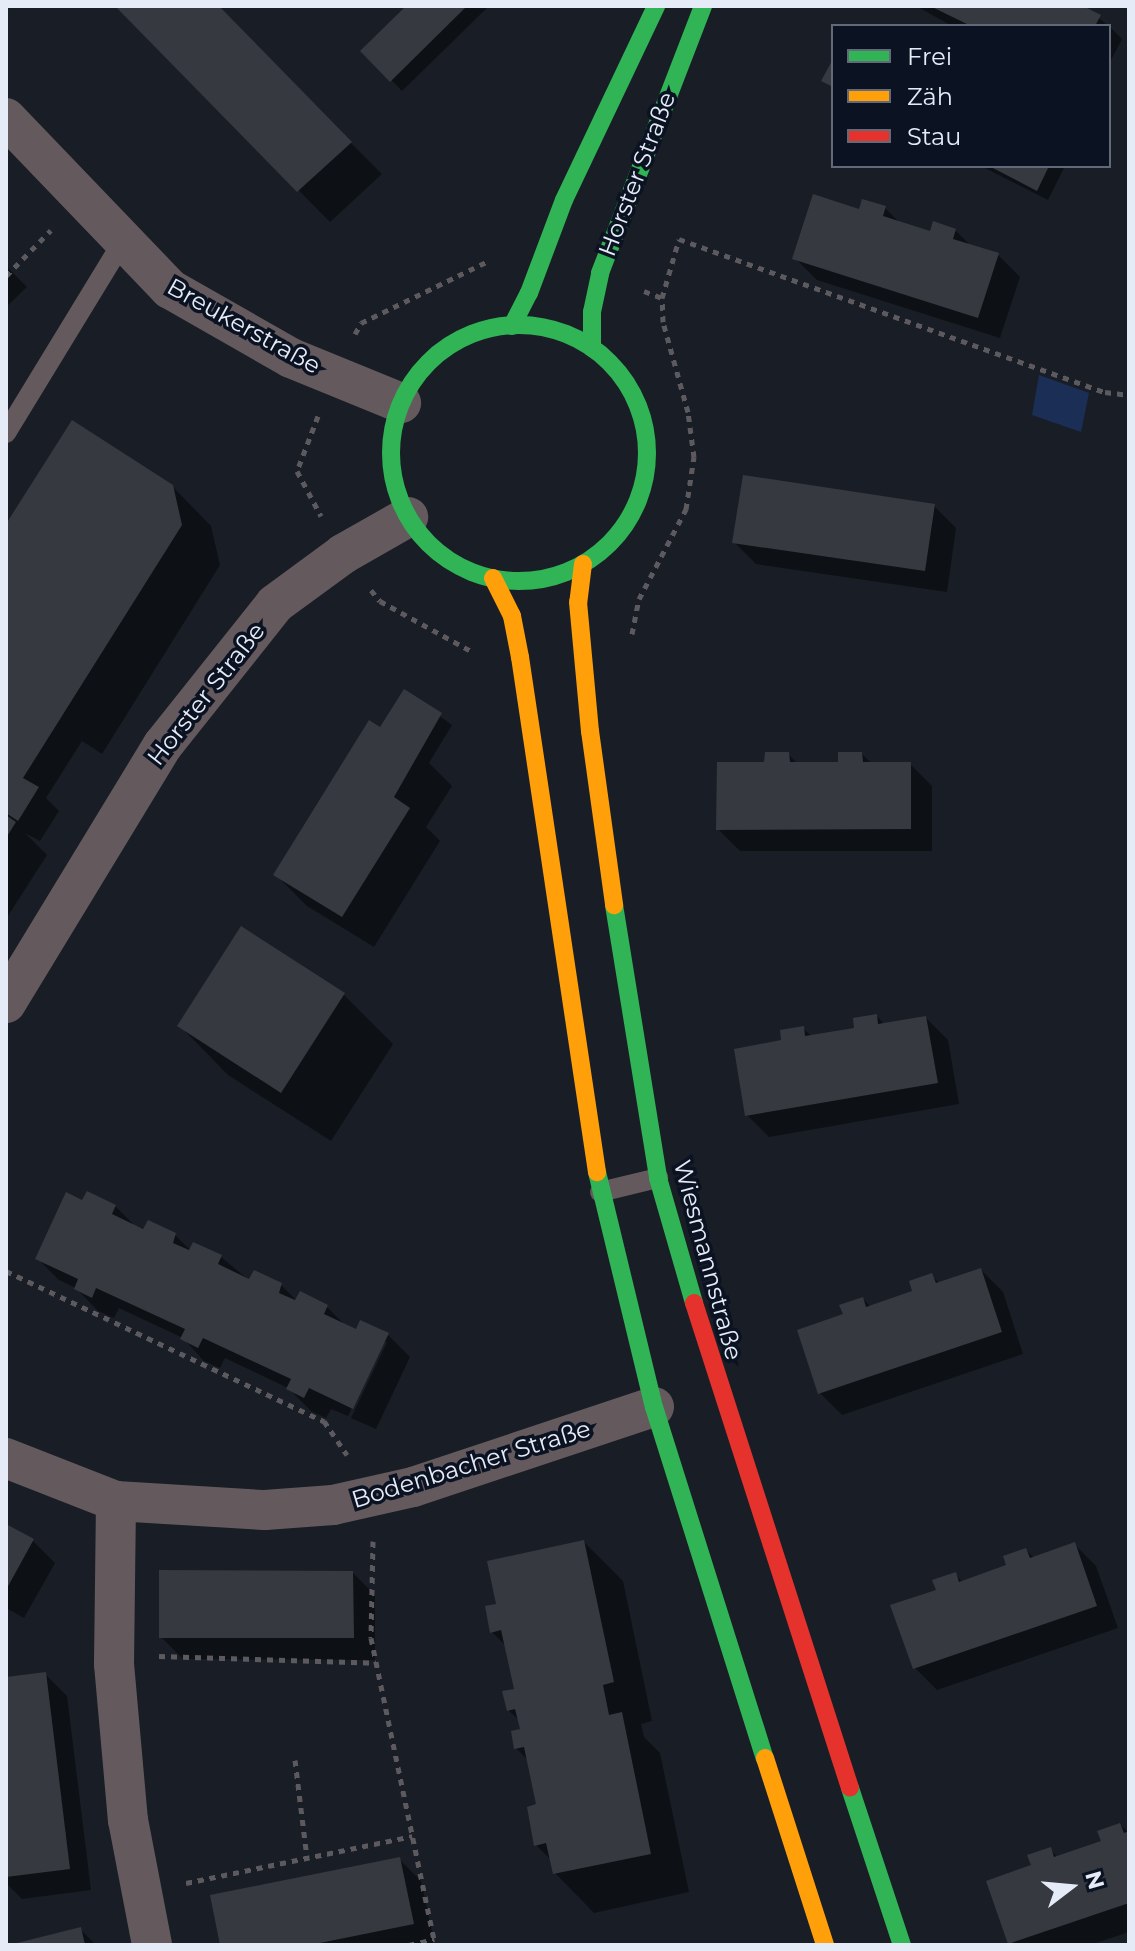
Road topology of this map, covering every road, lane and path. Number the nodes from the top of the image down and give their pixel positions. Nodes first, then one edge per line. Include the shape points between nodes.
1 (656, 6) edge
2 (703, 6) edge
3 (6, 118) edge
4 (83, 198) junction
5 (123, 241) junction
6 (545, 251) junction
7 (600, 273) junction
8 (6, 276) edge
9 (662, 298) junction
10 (512, 326) junction
11 (592, 348) junction
12 (333, 375) junction
13 (1129, 395) edge
14 (401, 403) junction
15 (6, 433) edge
16 (408, 517) junction
17 (343, 554) junction
18 (583, 564) junction
19 (493, 578) junction
20 (582, 645) junction
21 (520, 657) junction
22 (6, 1003) edge
23 (658, 1178) junction
24 (600, 1192) junction
25 (654, 1407) junction
26 (6, 1458) edge
27 (116, 1501) junction
28 (114, 1655) junction
29 (376, 1663) dead end
30 (295, 1760) dead end
31 (412, 1836) dead end
32 (307, 1858) junction
33 (141, 1892) junction
34 (434, 1939) dead end
35 (152, 1945) edge
36 (409, 1945) edge
37 (825, 1945) edge
38 (902, 1945) edge

1 - 6 main road, Horster Straße
2 - 7 main road, Horster Straße
3 - 4 street, Breukerstraße
4 - 5 street, Breukerstraße
4 - 8 path
5 - 12 street, Breukerstraße via 170,289 291,358
5 - 15 lane
6 - 10 main road, Horster Straße
6 - 12 path via 509,237 496,258 361,323
7 - 9 path
7 - 11 main road, Horster Straße
9 - 13 path via 679,239 1105,392
9 - 20 path via 694,457 686,509 639,599 631,638
10 - 11 main road via 561,331
10 - 14 main road via 482,330 445,347 417,375
11 - 18 main road via 625,379 643,416 648,456 641,496 622,532
12 - 14 street, Breukerstraße
12 - 17 path via 297,471
14 - 16 main road via 390,450 396,490
16 - 17 street, Horster Straße
16 - 19 main road via 441,556
17 - 21 path via 380,601 480,656
17 - 22 street, Horster Straße via 275,604 163,745
18 - 19 main road via 556,577 516,582
18 - 20 main road, Wiesmannstraße via 578,602
19 - 21 main road via 512,616
20 - 23 main road, Wiesmannstraße via 609,876
21 - 24 main road
23 - 24 lane
23 - 38 main road, Wiesmannstraße via 715,1376
24 - 25 main road
25 - 27 street, Bodenbacher Straße via 413,1487 333,1505 265,1510
25 - 37 main road
26 - 27 street, Bodenbacher Straße
27 - 28 street
28 - 29 path
28 - 33 street via 128,1820
30 - 32 path
31 - 32 path
32 - 33 path
33 - 35 street
34 - 36 path

